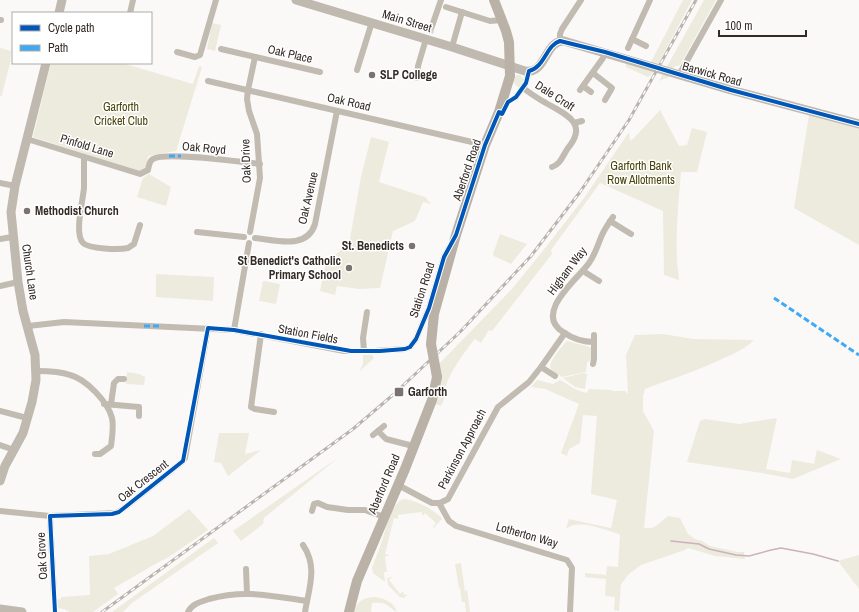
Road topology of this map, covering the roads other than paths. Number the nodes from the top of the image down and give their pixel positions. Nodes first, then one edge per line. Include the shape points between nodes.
1 (62, 0) edge
2 (133, 0) edge
3 (216, 0) edge
4 (296, 0) edge
5 (441, 0) edge
6 (494, 0) edge
7 (581, 0) edge
8 (650, 0) edge
9 (721, 0) edge
10 (446, 8) dead end
11 (59, 12) edge
12 (130, 12) edge
13 (462, 12) junction
14 (502, 20) junction
15 (372, 22) junction
16 (432, 26) tunnel mouth
17 (428, 37) junction
18 (632, 39) junction
19 (560, 41) junction
20 (646, 46) dead end
21 (452, 47) junction
22 (628, 48) dead end
23 (221, 49) dead end
24 (177, 52) dead end
25 (605, 52) junction
26 (255, 57) junction
27 (46, 64) edge
28 (510, 66) junction
29 (357, 70) dead end
30 (529, 71) junction
31 (320, 72) dead end
32 (593, 73) junction
33 (679, 74) junction
34 (417, 78) dead end
35 (208, 81) dead end
36 (522, 88) junction
37 (248, 90) junction
38 (591, 92) dead end
39 (516, 97) dead end
40 (605, 100) dead end
41 (337, 111) junction
42 (582, 121) dead end
43 (574, 123) junction
44 (859, 124) edge
45 (27, 139) junction
46 (485, 146) junction
47 (84, 158) junction
48 (260, 164) junction
49 (552, 166) dead end
50 (140, 174) joint
51 (0, 183) edge
52 (15, 186) junction
53 (140, 225) dead end
54 (197, 232) dead end
55 (250, 232) junction
56 (631, 234) dead end
57 (456, 235) junction
58 (12, 237) junction
59 (244, 237) junction
60 (255, 238) junction
61 (0, 239) edge
62 (249, 243) junction
63 (583, 270) junction
64 (599, 281) dead end
65 (18, 282) junction
66 (0, 286) edge
67 (367, 312) dead end
68 (28, 326) junction
69 (208, 328) junction
70 (234, 330) junction
71 (565, 333) junction
72 (261, 334) junction
73 (594, 335) dead end
74 (594, 342) junction
75 (405, 349) joint
76 (364, 351) junction
77 (592, 364) dead end
78 (541, 367) junction
79 (36, 371) junction
80 (555, 376) dead end
81 (124, 379) dead end
82 (140, 400) dead end
83 (104, 404) junction
84 (111, 404) junction
85 (139, 407) junction
86 (0, 411) edge
87 (274, 412) dead end
88 (139, 416) dead end
89 (27, 418) junction
90 (384, 426) dead end
91 (0, 445) edge
92 (413, 446) junction
93 (14, 450) junction
94 (94, 454) dead end
95 (0, 481) edge
96 (398, 485) junction
97 (439, 503) junction
98 (0, 511) edge
99 (312, 511) dead end
100 (50, 516) junction
101 (384, 517) junction
102 (303, 545) dead end
103 (246, 569) dead end
104 (247, 593) junction
105 (54, 595) dead end
106 (307, 601) junction
107 (0, 609) edge
108 (19, 612) edge
109 (188, 612) edge
110 (305, 612) edge
111 (349, 612) edge
112 (570, 612) edge

1 - 11 street
2 - 12 street
3 - 24 street via 200,54 195,57
4 - 15 street, Main Street
5 - 16 street
6 - 14 main road, Aberford Road
7 - 19 street via 562,29
8 - 18 street
9 - 33 street
10 - 13 street
13 - 14 street via 490,21
13 - 21 street
14 - 28 main road, Aberford Road via 509,42
15 - 17 street, Main Street
15 - 29 street
17 - 21 street, Main Street
17 - 34 street via 418,66
18 - 20 street
18 - 22 street
19 - 25 street, Barwick Road
19 - 30 street via 537,68
21 - 28 street, Main Street
23 - 26 street, Oak Place
25 - 32 street
25 - 33 street, Barwick Road
26 - 31 street, Oak Place
26 - 37 street, Oak Place
27 - 45 street, Church Lane
28 - 30 street, Main Street
28 - 46 main road, Aberford Road via 510,76 502,103
30 - 36 street via 528,80
32 - 38 street via 582,88
32 - 40 street via 612,88
33 - 44 street, Barwick Road
35 - 37 street, Oak Road
36 - 39 street
36 - 43 street, Dale Croft via 567,114
37 - 41 street, Oak Road
37 - 48 street, Oak Drive via 248,107 257,134
41 - 46 street, Oak Road
41 - 60 street, Oak Avenue via 315,224 311,233 304,239 294,242
42 - 43 street, Dale Croft
43 - 49 street, Dale Croft via 574,140 560,161
45 - 47 street, Pinfold Lane
45 - 52 street, Church Lane
46 - 57 main road, Aberford Road
47 - 50 street, Pinfold Lane
47 - 53 street via 79,236 83,243 91,246 128,248 134,244
48 - 50 street, Oak Royd via 169,156 153,159 148,170
48 - 55 street, Oak Drive
51 - 52 street
52 - 58 street, Church Lane via 10,212
54 - 59 street
55 - 59 street
55 - 60 street
56 - 63 street, Higham Way via 612,219
57 - 75 street, Station Road via 444,257 429,308 416,339
57 - 92 main road, Aberford Road, bridge via 434,314 430,344 437,377 432,400
58 - 61 street
58 - 65 street, Church Lane
59 - 62 street
60 - 62 street
62 - 70 street
63 - 64 street
63 - 71 street, Higham Way via 554,307 555,323 559,330
65 - 66 street
65 - 68 street, Church Lane
67 - 76 street
68 - 69 street, Station Fields via 64,322
68 - 79 street, Church Lane
69 - 70 street, Station Fields
69 - 100 street, Oak Crescent via 184,461 119,512
70 - 72 street, Station Fields
71 - 74 street via 582,342
71 - 78 street, Parkinson Approach
72 - 76 street, Station Fields via 344,351
72 - 87 street via 251,406
73 - 74 street
74 - 77 street
75 - 76 street, Station Fields
78 - 80 street
78 - 97 street, Parkinson Approach via 526,385 498,407 450,496
79 - 83 street via 72,375 85,381
79 - 89 street, Church Lane
81 - 84 street via 118,379 114,383
82 - 85 street
83 - 84 street
83 - 94 street via 112,418 111,446 100,454
84 - 85 street
85 - 88 street
86 - 89 street
89 - 93 street, Church Lane
90 - 92 street via 375,433 386,439
91 - 93 street
92 - 96 main road, Aberford Road
93 - 95 street, Church Lane
96 - 97 street, Parkinson Approach via 432,503
96 - 101 main road, Aberford Road
97 - 112 street, Lotherton Way via 449,521 456,526 567,560 572,568
98 - 100 street, Oak Crescent
99 - 101 street via 314,504 318,503 327,507 365,510
100 - 105 street, Oak Grove
101 - 111 main road, Aberford Road via 357,581
102 - 106 street via 312,569
103 - 104 street
104 - 106 street
104 - 109 street via 202,601 191,607
106 - 110 street
107 - 108 street

